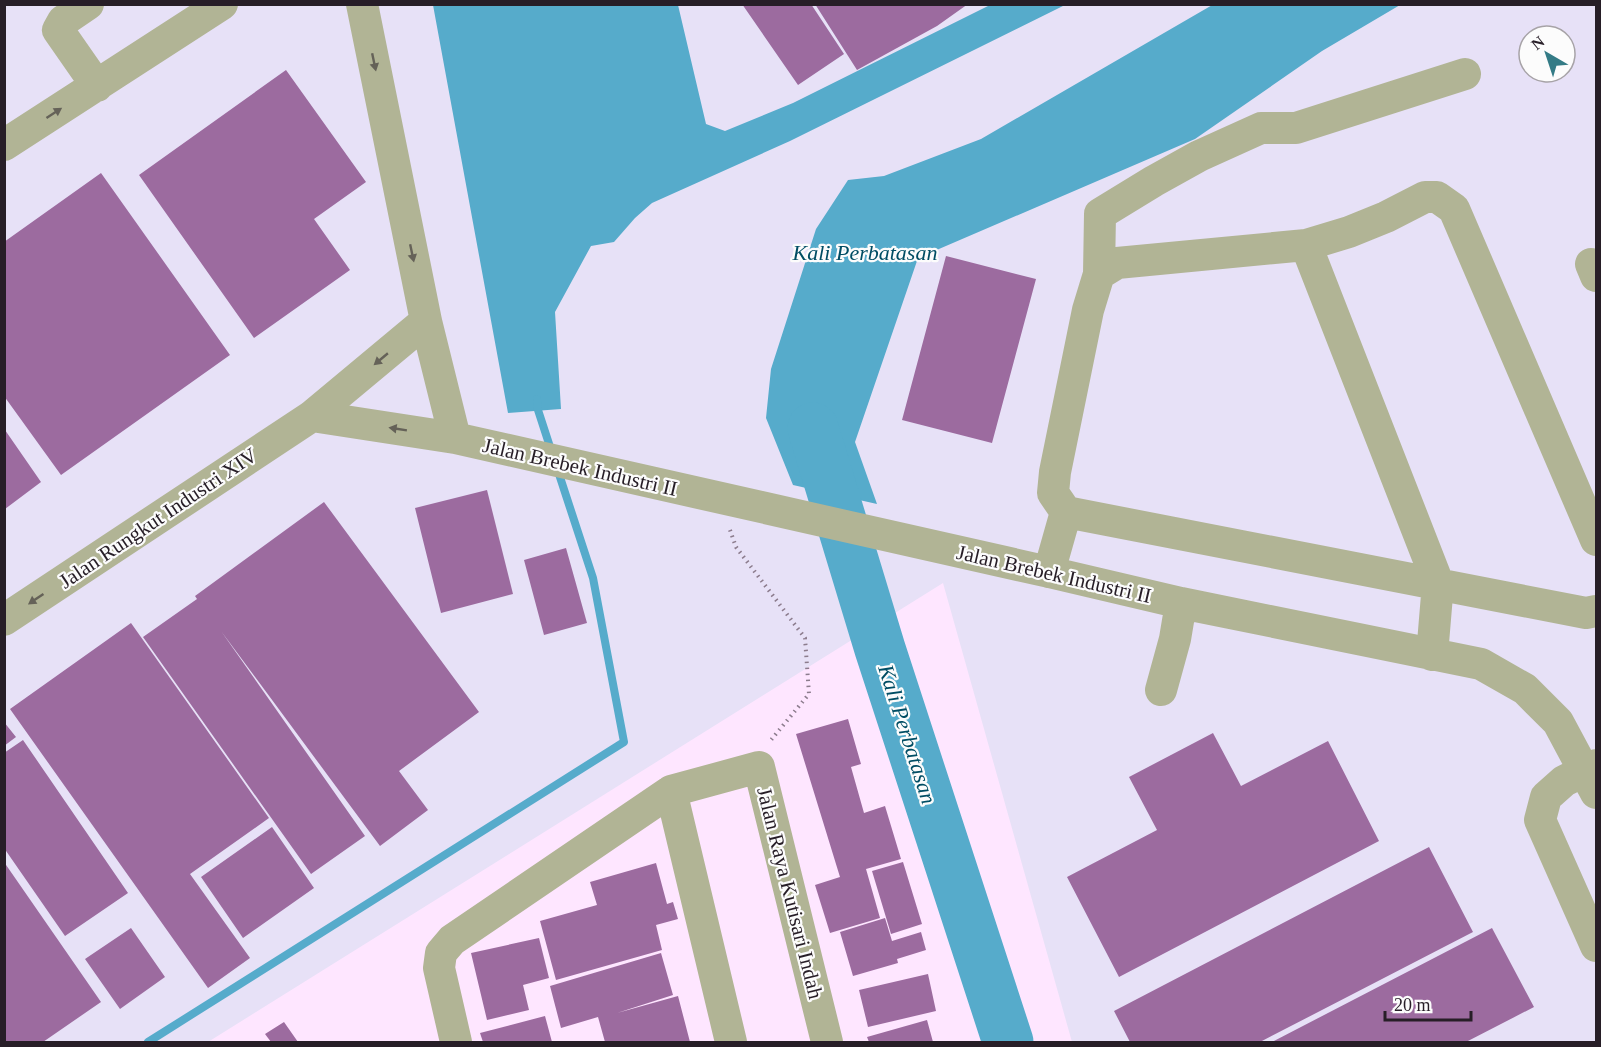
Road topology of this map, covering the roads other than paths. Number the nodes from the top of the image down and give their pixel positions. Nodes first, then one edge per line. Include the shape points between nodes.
1 (88, 4) edge
2 (222, 4) edge
3 (362, 4) edge
4 (1465, 74) dead end
5 (97, 86) junction
6 (4, 145) edge
7 (1306, 245) junction
8 (1099, 274) junction
9 (426, 321) junction
10 (312, 416) junction
11 (455, 438) junction
12 (1066, 512) junction
13 (1596, 540) edge
14 (1049, 572) junction
15 (1438, 583) junction
16 (1181, 603) junction
17 (1596, 611) edge
18 (4, 620) edge
19 (1432, 655) junction
20 (1161, 690) dead end
21 (1593, 776) edge
22 (671, 790) junction
23 (1596, 946) edge
24 (456, 1042) edge
25 (731, 1042) edge
26 (827, 1042) edge

1 - 5 street via 63,21 58,30
2 - 5 street
3 -> 9 street
4 - 8 street via 1296,128 1261,128 1199,156 1100,214
6 -> 5 street
7 - 8 street via 1117,263
7 - 13 street via 1358,228 1425,197 1437,197 1454,209
7 - 15 street
8 - 12 street via 1055,471 1053,493
9 -> 10 street, Jalan Rungkut Industri XIV
9 - 11 street
11 -> 10 street
10 -> 18 street, Jalan Rungkut Industri XIV
11 - 14 street, Jalan Brebek Industri II
12 - 14 street
12 - 15 street
14 - 16 street, Jalan Brebek Industri II
15 - 17 street via 1586,613
15 - 19 street
16 - 19 street, Jalan Brebek Industri II
16 - 20 street
19 - 21 street, Jalan Brebek Industri II via 1481,664 1525,689 1558,722
21 - 23 street via 1564,781 1546,797 1540,820
22 - 24 street, Jalan Raya Kutisari Indah via 452,940 441,953 439,968
22 - 25 street
22 - 26 street, Jalan Raya Kutisari Indah via 759,767

